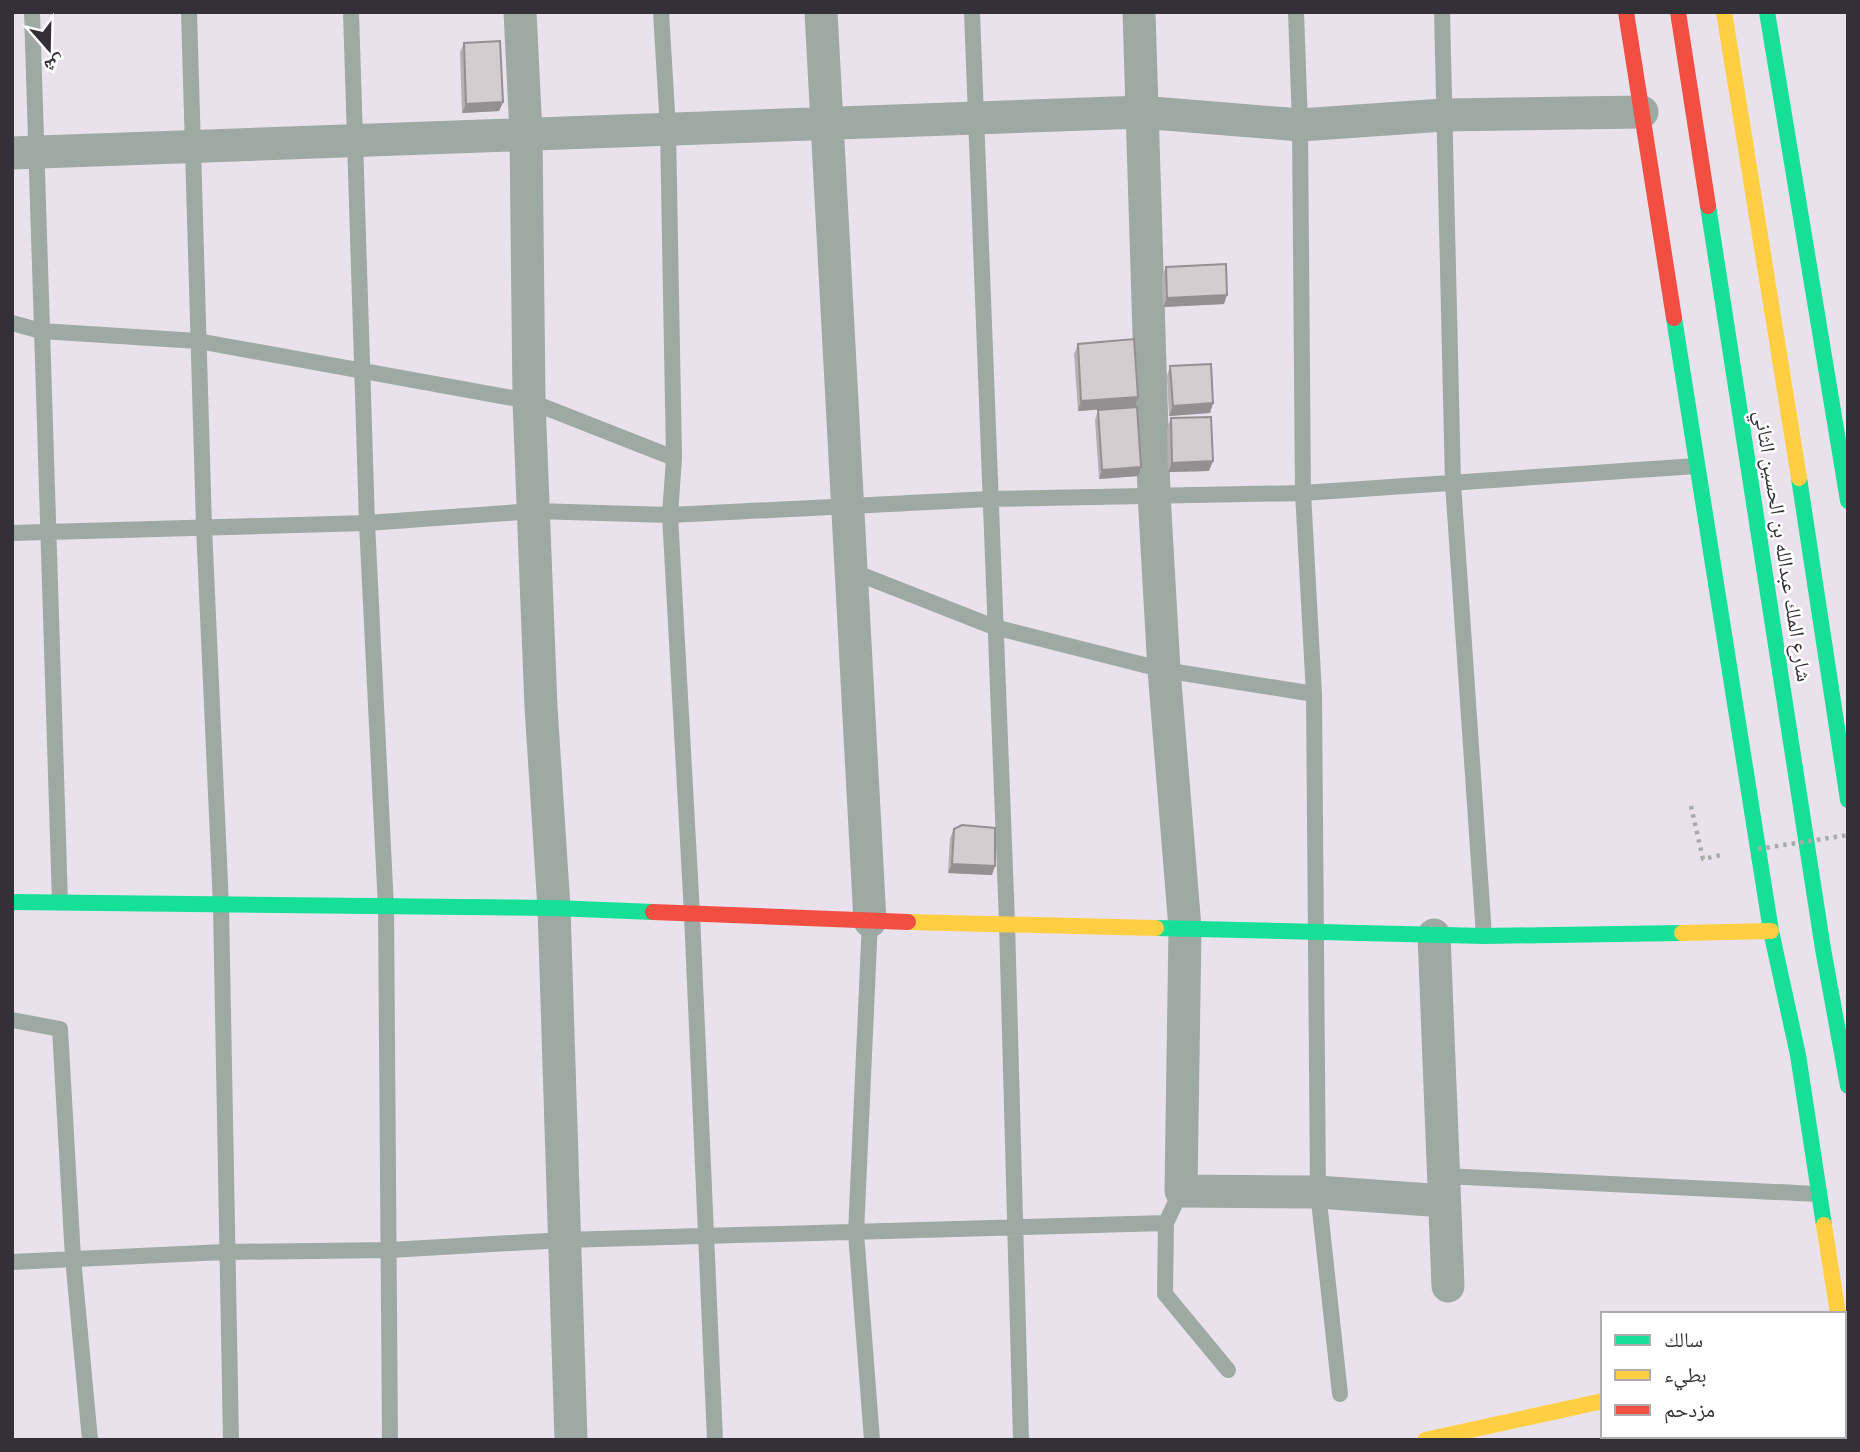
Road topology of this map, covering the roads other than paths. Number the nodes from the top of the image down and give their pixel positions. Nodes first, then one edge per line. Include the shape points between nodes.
1 (32, 12) edge
2 (189, 12) edge
3 (351, 12) edge
4 (520, 12) edge
5 (661, 12) edge
6 (821, 12) edge
7 (972, 12) edge
8 (1139, 12) edge
9 (1296, 12) edge
10 (1443, 12) edge
11 (1626, 12) edge
12 (1678, 12) edge
13 (1724, 12) edge
14 (1767, 12) edge
15 (1141, 112) junction
16 (1643, 112) junction
17 (1444, 115) junction
18 (976, 117) junction
19 (828, 123) junction
20 (1300, 125) junction
21 (668, 129) junction
22 (526, 133) junction
23 (355, 141) junction
24 (193, 146) junction
25 (24, 153) edge
26 (12, 323) edge
27 (41, 331) junction
28 (198, 341) junction
29 (362, 372) junction
30 (529, 401) junction
31 (674, 458) junction
32 (1696, 467) junction
33 (1453, 483) junction
34 (1303, 493) junction
35 (1154, 494) junction
36 (989, 499) junction
37 (1848, 501) edge
38 (850, 508) junction
39 (534, 511) junction
40 (670, 514) junction
41 (367, 523) junction
42 (204, 527) junction
43 (47, 531) junction
44 (12, 533) edge
45 (849, 570) junction
46 (994, 627) junction
47 (1164, 670) junction
48 (1314, 694) junction
49 (1848, 800) edge
50 (12, 902) edge
51 (60, 904) junction
52 (221, 905) junction
53 (386, 908) junction
54 (554, 908) junction
55 (692, 914) junction
56 (870, 921) junction
57 (1007, 922) junction
58 (1185, 928) junction
59 (1771, 931) junction
60 (1314, 933) junction
61 (1434, 935) junction
62 (1484, 936) junction
63 (12, 1020) edge
64 (1848, 1086) edge
65 (1444, 1189) junction
66 (1181, 1191) junction
67 (1318, 1192) junction
68 (1818, 1194) junction
69 (1166, 1223) junction
70 (1016, 1229) junction
71 (856, 1233) junction
72 (705, 1237) junction
73 (563, 1240) junction
74 (390, 1250) junction
75 (225, 1252) junction
76 (73, 1258) junction
77 (12, 1262) edge
78 (1448, 1286) dead end
79 (1838, 1312) edge
80 (1228, 1370) dead end
81 (1340, 1394) dead end
82 (1601, 1401) edge
83 (1518, 1420) junction
84 (90, 1440) edge
85 (231, 1440) edge
86 (390, 1440) edge
87 (571, 1440) edge
88 (715, 1440) edge
89 (872, 1440) edge
90 (1021, 1440) edge
91 (1425, 1440) edge
92 (1524, 1440) edge

1 - 25 lane
2 - 24 lane
3 - 23 lane
4 - 22 street
5 - 21 lane
6 - 19 street
7 - 18 lane
8 - 15 street
9 - 20 lane
10 - 17 lane
11 - 16 main road
12 - 64 main road, شارع الملك عبدالله بن الحسين الثاني
13 - 49 main road, شارع الملك عبدالله بن الحسين الثاني
14 - 37 main road
15 - 18 street
15 - 20 street
15 - 35 street
16 - 17 street
16 - 32 main road
17 - 20 street
17 - 33 lane
18 - 19 street
18 - 36 lane
19 - 21 street
19 - 38 street
20 - 34 lane
21 - 22 street
21 - 31 lane
22 - 23 street
22 - 30 street
23 - 24 street
23 - 29 lane
24 - 25 street
24 - 28 lane
25 - 27 lane
26 - 27 lane
27 - 28 lane
27 - 43 lane
28 - 29 lane
28 - 42 lane
29 - 30 lane
29 - 41 lane
30 - 31 lane
30 - 39 street
31 - 40 lane
32 - 33 lane
32 - 59 main road via 1751,850
33 - 34 lane
33 - 62 lane
34 - 35 lane
34 - 48 lane
35 - 36 lane
35 - 47 street
36 - 38 lane
36 - 46 lane
38 - 40 lane
38 - 45 street
39 - 40 lane
39 - 41 lane
39 - 54 street
40 - 55 lane
41 - 42 lane
41 - 53 lane
42 - 43 lane
42 - 52 lane
43 - 44 lane
43 - 51 lane
45 - 46 lane
45 - 56 street
46 - 47 lane
46 - 57 lane
47 - 48 lane
47 - 58 street
48 - 60 lane
50 - 51 main road
51 - 52 main road
52 - 53 main road
52 - 75 lane
53 - 54 main road
53 - 74 lane
54 - 55 main road
54 - 73 street
55 - 56 main road
55 - 72 lane
56 - 57 main road
56 - 71 lane
57 - 58 main road
57 - 70 lane
58 - 60 main road
58 - 66 street
59 - 62 main road
59 - 68 main road via 1798,1055
60 - 61 main road
60 - 67 lane
61 - 62 main road
61 - 65 street
63 - 76 lane via 60,1029
65 - 67 street
65 - 68 lane
65 - 78 street
66 - 67 street
66 - 69 lane
67 - 81 lane
68 - 79 main road
69 - 70 lane
69 - 80 lane via 1165,1294
70 - 71 lane
70 - 90 lane
71 - 72 lane
71 - 89 lane
72 - 73 lane
72 - 88 lane
73 - 74 lane
73 - 87 street
74 - 75 lane
74 - 86 lane
75 - 76 lane
75 - 85 lane
76 - 77 lane
76 - 84 lane
82 - 83 main road
83 - 91 main road
83 - 92 main road

